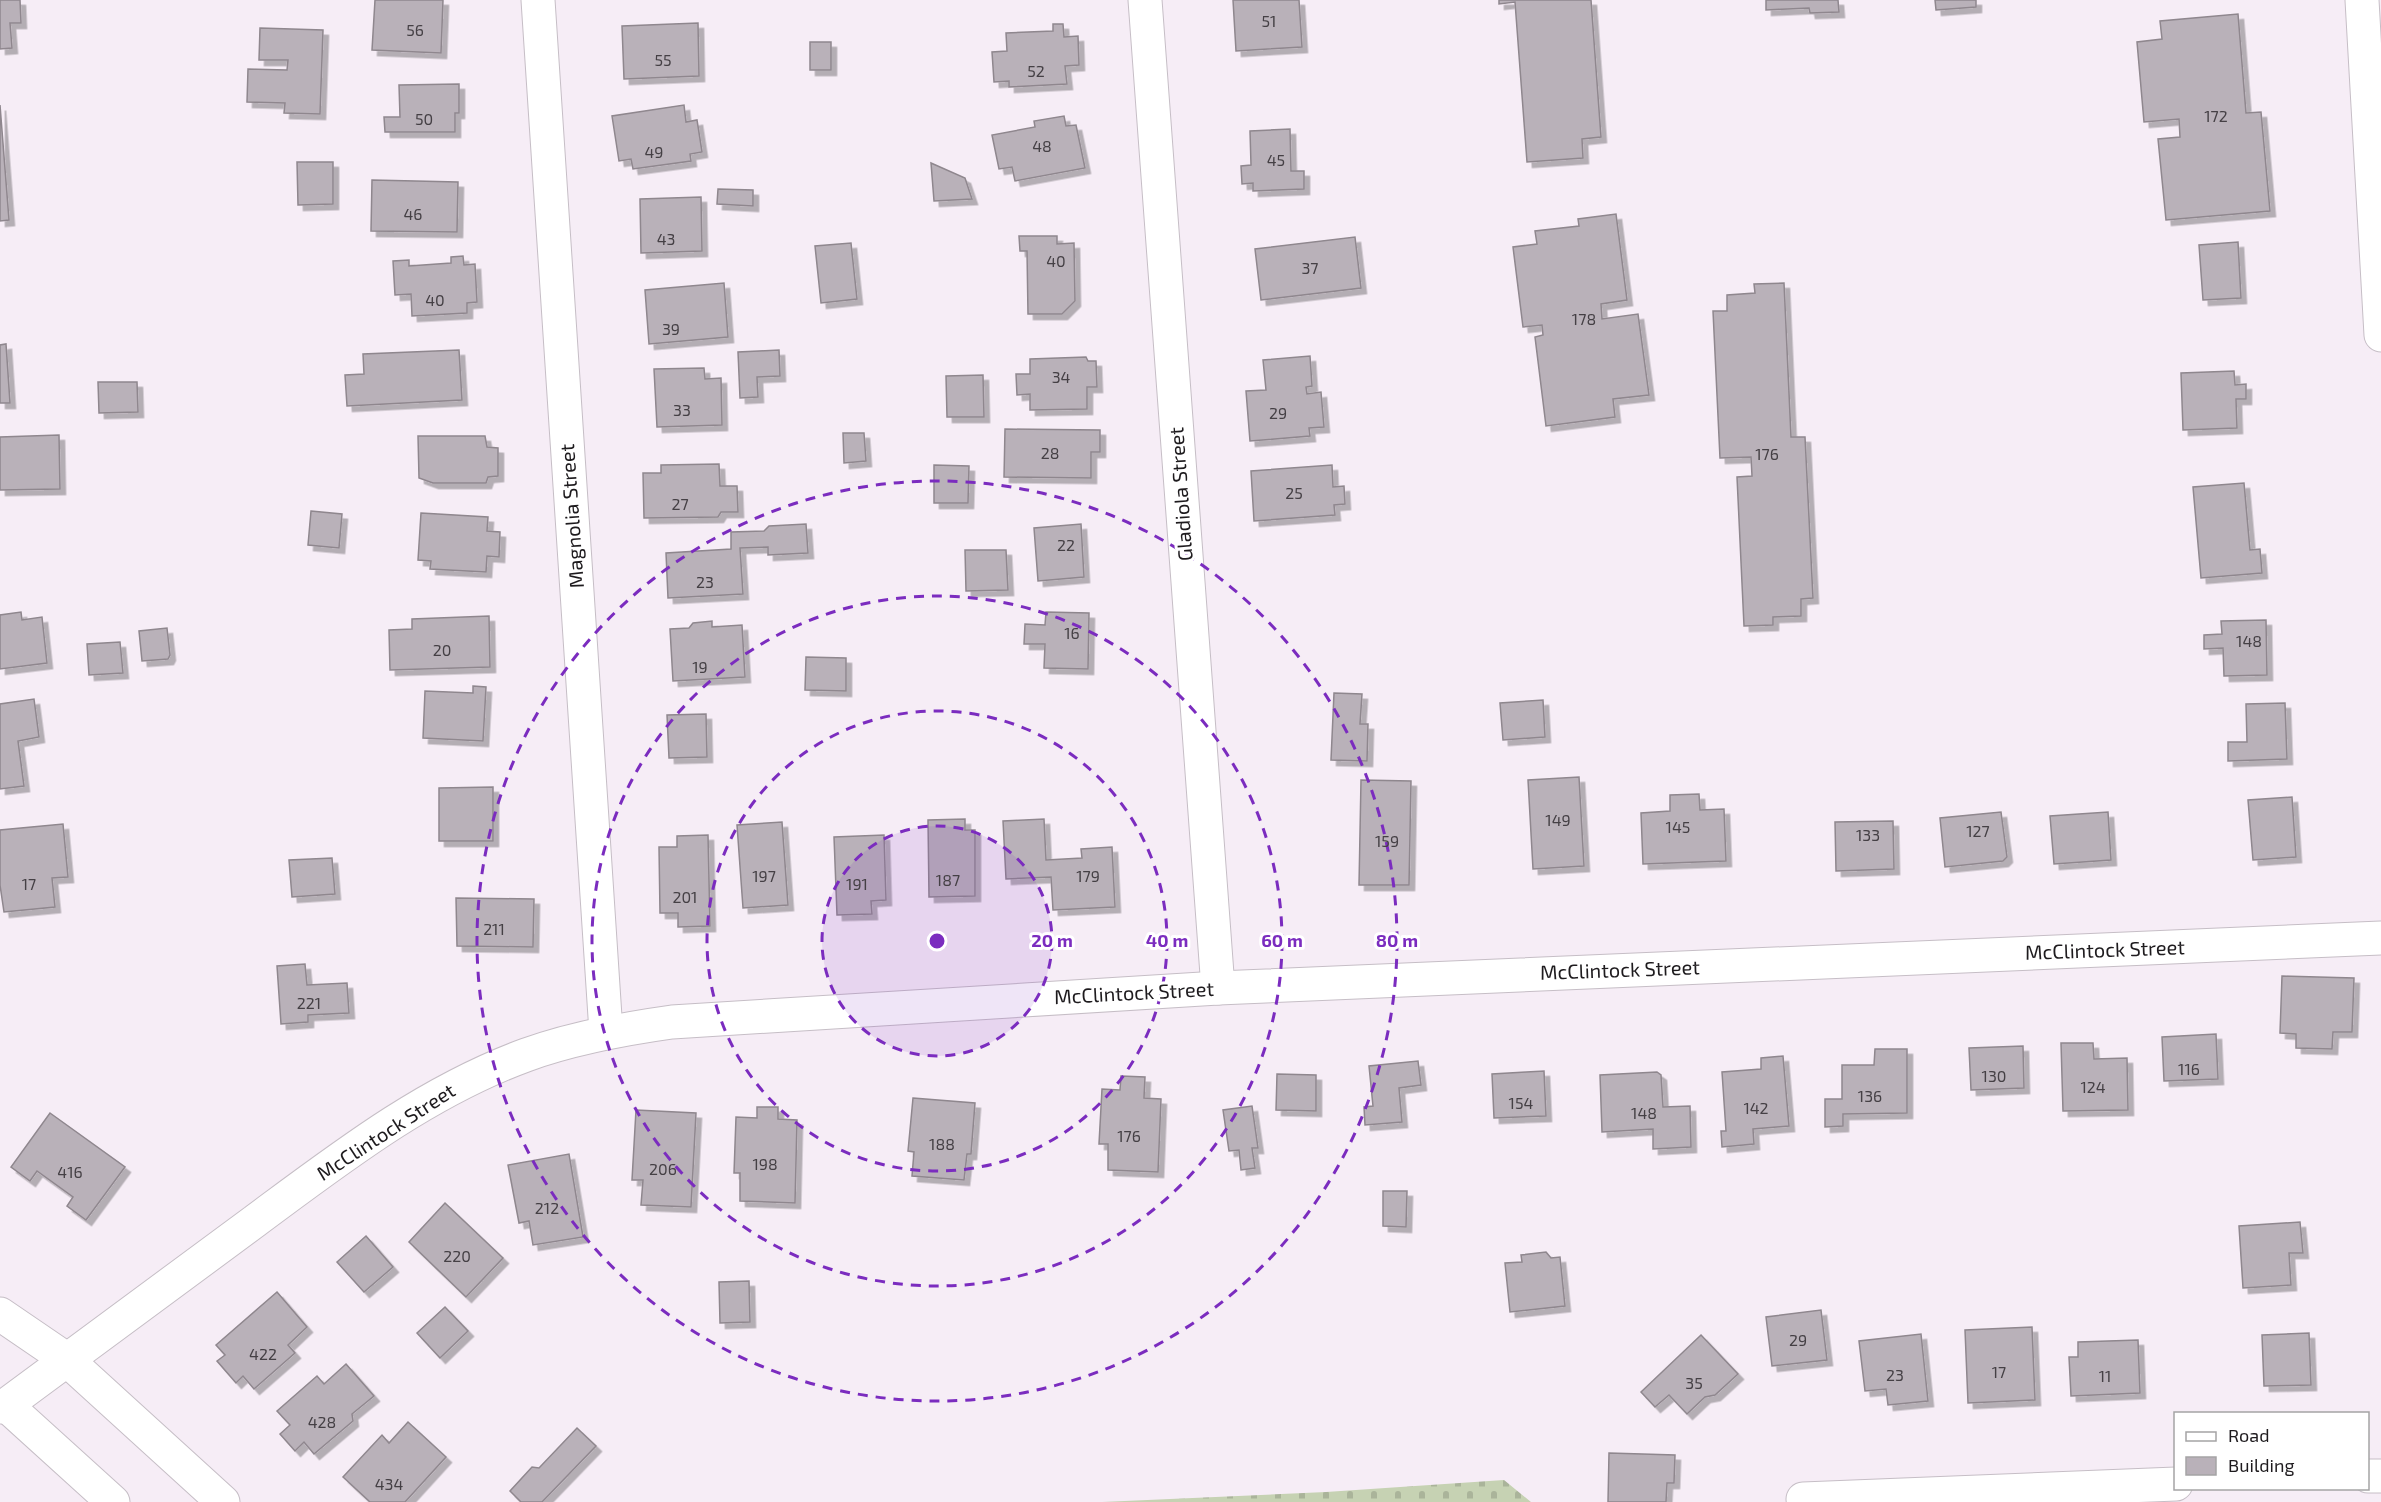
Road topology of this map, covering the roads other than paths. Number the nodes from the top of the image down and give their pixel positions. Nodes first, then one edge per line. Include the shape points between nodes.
1 (538, 0) edge
2 (1145, 0) edge
3 (2362, 0) edge
4 (2379, 280) edge
5 (2381, 334) edge
6 (2381, 938) edge
7 (1218, 988) junction
8 (606, 1032) junction
9 (0, 1314) edge
10 (66, 1359) junction
11 (3, 1406) edge
12 (2174, 1484) edge
13 (1803, 1499) dead end
14 (113, 1502) edge
15 (222, 1502) edge

1 - 8 street, Magnolia Street
2 - 7 street, Gladiola Street
3 - 4 street
4 - 5 street
6 - 7 street, McClintock Street
7 - 8 street, McClintock Street via 672,1022
8 - 10 street, McClintock Street via 526,1055 456,1086 401,1118
9 - 10 street
10 - 11 street, McClintock Street
10 - 15 street
11 - 14 street
12 - 13 street

